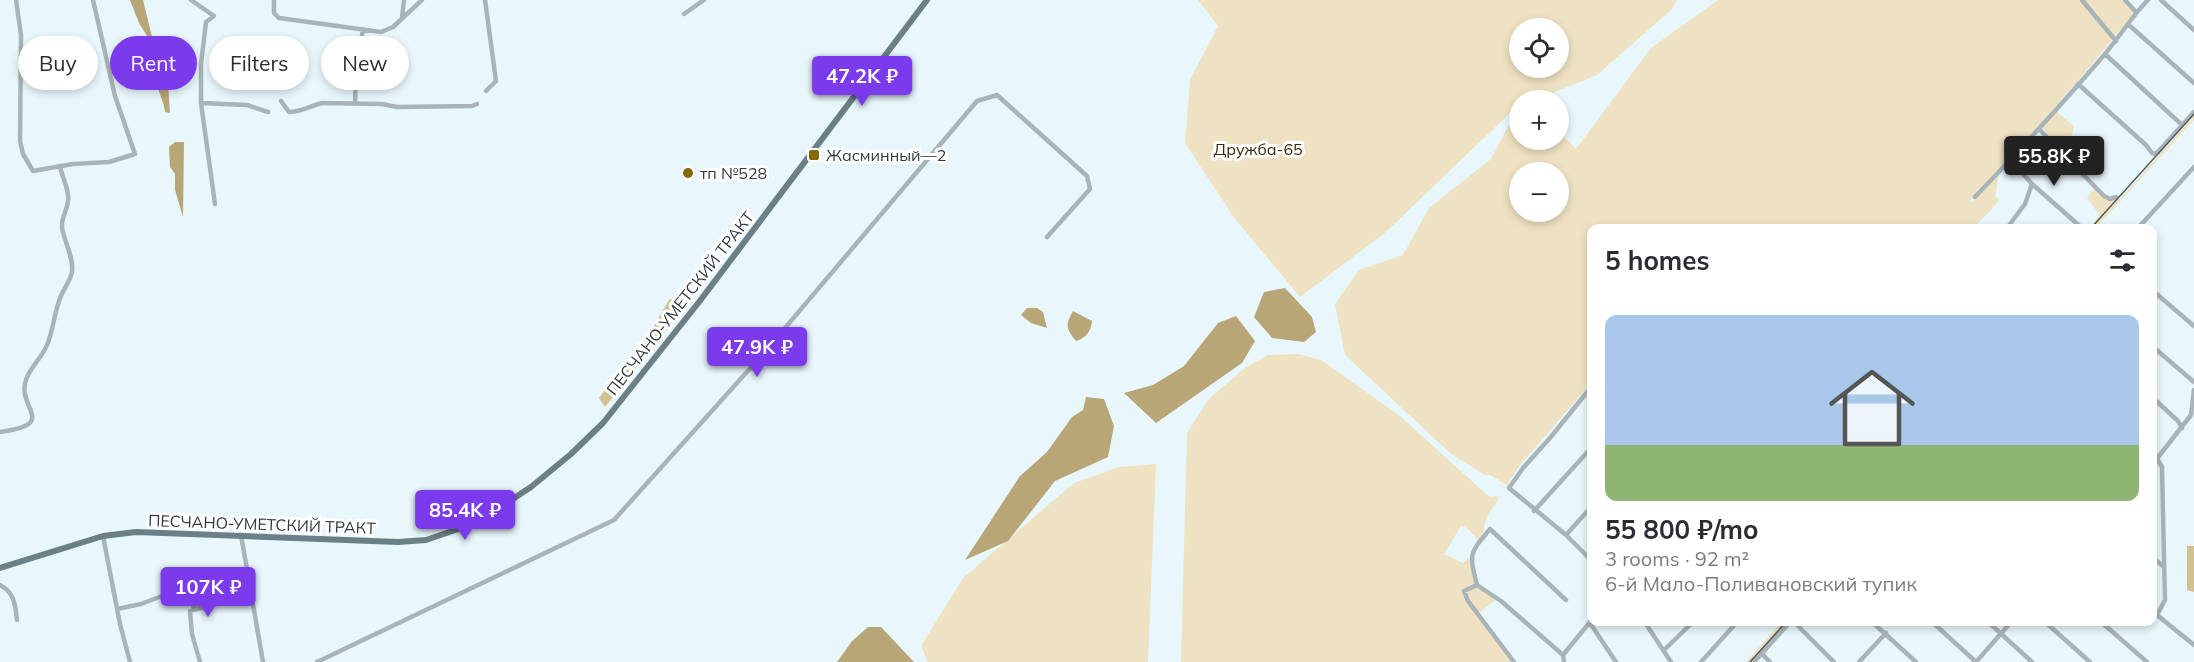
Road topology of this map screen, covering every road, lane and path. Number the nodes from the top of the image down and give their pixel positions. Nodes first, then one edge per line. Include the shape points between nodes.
1 (16, 0) edge
2 (93, 0) edge
3 (191, 0) edge
4 (404, 0) edge
5 (422, 0) edge
6 (485, 0) edge
7 (704, 0) edge
8 (927, 0) edge
9 (2082, 0) edge
10 (2125, 0) edge
11 (2148, 0) edge
12 (2161, 0) edge
13 (273, 2) edge
14 (2136, 12) junction
15 (684, 14) dead end
16 (402, 18) junction
17 (2129, 25) junction
18 (363, 29) junction
19 (2194, 30) edge
20 (2116, 41) junction
21 (2105, 54) junction
22 (2194, 83) edge
23 (2078, 84) junction
24 (486, 91) dead end
25 (281, 101) dead end
26 (201, 103) junction
27 (355, 104) junction
28 (477, 104) dead end
29 (268, 112) dead end
30 (2194, 112) edge
31 (2182, 125) junction
32 (2039, 129) junction
33 (2010, 160) junction
34 (60, 166) junction
35 (2194, 167) edge
36 (2032, 184) junction
37 (1975, 197) dead end
38 (2116, 197) dead end
39 (215, 204) dead end
40 (2012, 222) edge
41 (2077, 224) edge
42 (2142, 224) edge
43 (1047, 237) dead end
44 (2157, 294) edge
45 (2194, 326) edge
46 (2157, 350) edge
47 (2194, 382) edge
48 (2194, 390) edge
49 (1587, 392) edge
50 (2157, 402) edge
51 (2182, 428) junction
52 (0, 432) edge
53 (1587, 453) edge
54 (2158, 459) joint
55 (1534, 511) junction
56 (1587, 512) edge
57 (241, 535) junction
58 (1566, 535) junction
59 (104, 536) junction
60 (1587, 556) edge
61 (2157, 561) edge
62 (2163, 566) junction
63 (0, 568) edge
64 (0, 585) edge
65 (1477, 585) junction
66 (251, 594) junction
67 (1566, 600) dead end
68 (117, 609) junction
69 (195, 609) junction
70 (2157, 610) edge
71 (2157, 615) edge
72 (17, 620) dead end
73 (1588, 626) edge
74 (1594, 626) edge
75 (1647, 626) edge
76 (1689, 626) edge
77 (1733, 626) edge
78 (1787, 626) edge
79 (1798, 626) edge
80 (1877, 626) edge
81 (1936, 626) edge
82 (1992, 626) edge
83 (2008, 626) edge
84 (2050, 626) edge
85 (2106, 626) edge
86 (1886, 633) junction
87 (2001, 634) junction
88 (2194, 645) edge
89 (1664, 650) junction
90 (1762, 654) junction
91 (1563, 655) junction
92 (130, 662) edge
93 (200, 662) edge
94 (263, 662) edge
95 (317, 662) edge
96 (1514, 662) edge
97 (1564, 662) edge
98 (1617, 662) edge
99 (1671, 662) edge
100 (1701, 662) edge
101 (1754, 662) edge
102 (1770, 662) edge
103 (1834, 662) edge
104 (1859, 662) edge
105 (1916, 662) edge
106 (1976, 662) edge
107 (2032, 662) edge
108 (2090, 662) edge
109 (2147, 662) edge

1 - 34 street via 21,35 20,141 33,171
2 - 34 street via 115,96 135,153 110,162
3 - 26 street via 214,16 206,22
4 - 16 street
5 - 16 street
6 - 24 street via 496,81
7 - 15 street
8 - 57 main road, ПЕСЧАНО-УМЕТСКИЙ ТРАКТ via 636,384 571,454 504,507 476,523 426,540
9 - 20 street
10 - 14 street
11 - 14 street
12 - 19 street
13 - 18 street via 274,13 284,19
14 - 17 street
16 - 18 street via 381,32
17 - 20 street
17 - 22 street
18 - 27 street
20 - 21 street
21 - 23 street
21 - 31 street
23 - 31 street via 2152,153 2156,154
23 - 32 street
25 - 27 street via 289,112 322,104
26 - 29 street via 247,105
26 - 39 street
27 - 28 street
30 - 31 street
32 - 33 street
32 - 38 street via 2104,196
33 - 36 street
33 - 37 street
34 - 52 street via 69,200 61,224 72,274 59,298 41,358 25,382 31,420 22,428
35 - 42 street
36 - 40 street via 2025,204
36 - 41 street
43 - 95 street via 1090,189 1087,176 997,94 976,101 763,354 614,520
44 - 45 street
46 - 47 street
48 - 51 street via 2191,415
49 - 55 street via 1509,488
50 - 51 street
51 - 54 street
53 - 55 street
54 - 62 street via 2162,468
55 - 58 street
56 - 58 street
57 - 59 main road, ПЕСЧАНО-УМЕТСКИЙ ТРАКТ via 136,532
57 - 66 street
58 - 60 street
59 - 63 main road, ПЕСЧАНО-УМЕТСКИЙ ТРАКТ
59 - 68 street
61 - 62 street
62 - 70 street via 2165,600
64 - 72 street via 15,599
65 - 67 street via 1470,558 1490,529
65 - 91 street
65 - 96 street via 1464,591 1468,602
66 - 69 street
66 - 94 street
68 - 69 street via 179,594 187,597
68 - 92 street
69 - 93 street via 190,611 192,634
71 - 88 street
73 - 91 street
74 - 98 street
75 - 89 street
76 - 89 street
77 - 100 street
78 - 90 street
79 - 103 street
80 - 86 street
81 - 106 street
82 - 87 street
83 - 87 street
84 - 108 street
85 - 109 street
86 - 104 street
86 - 105 street
87 - 106 street
87 - 107 street
89 - 99 street
90 - 101 street
90 - 102 street
91 - 97 street

